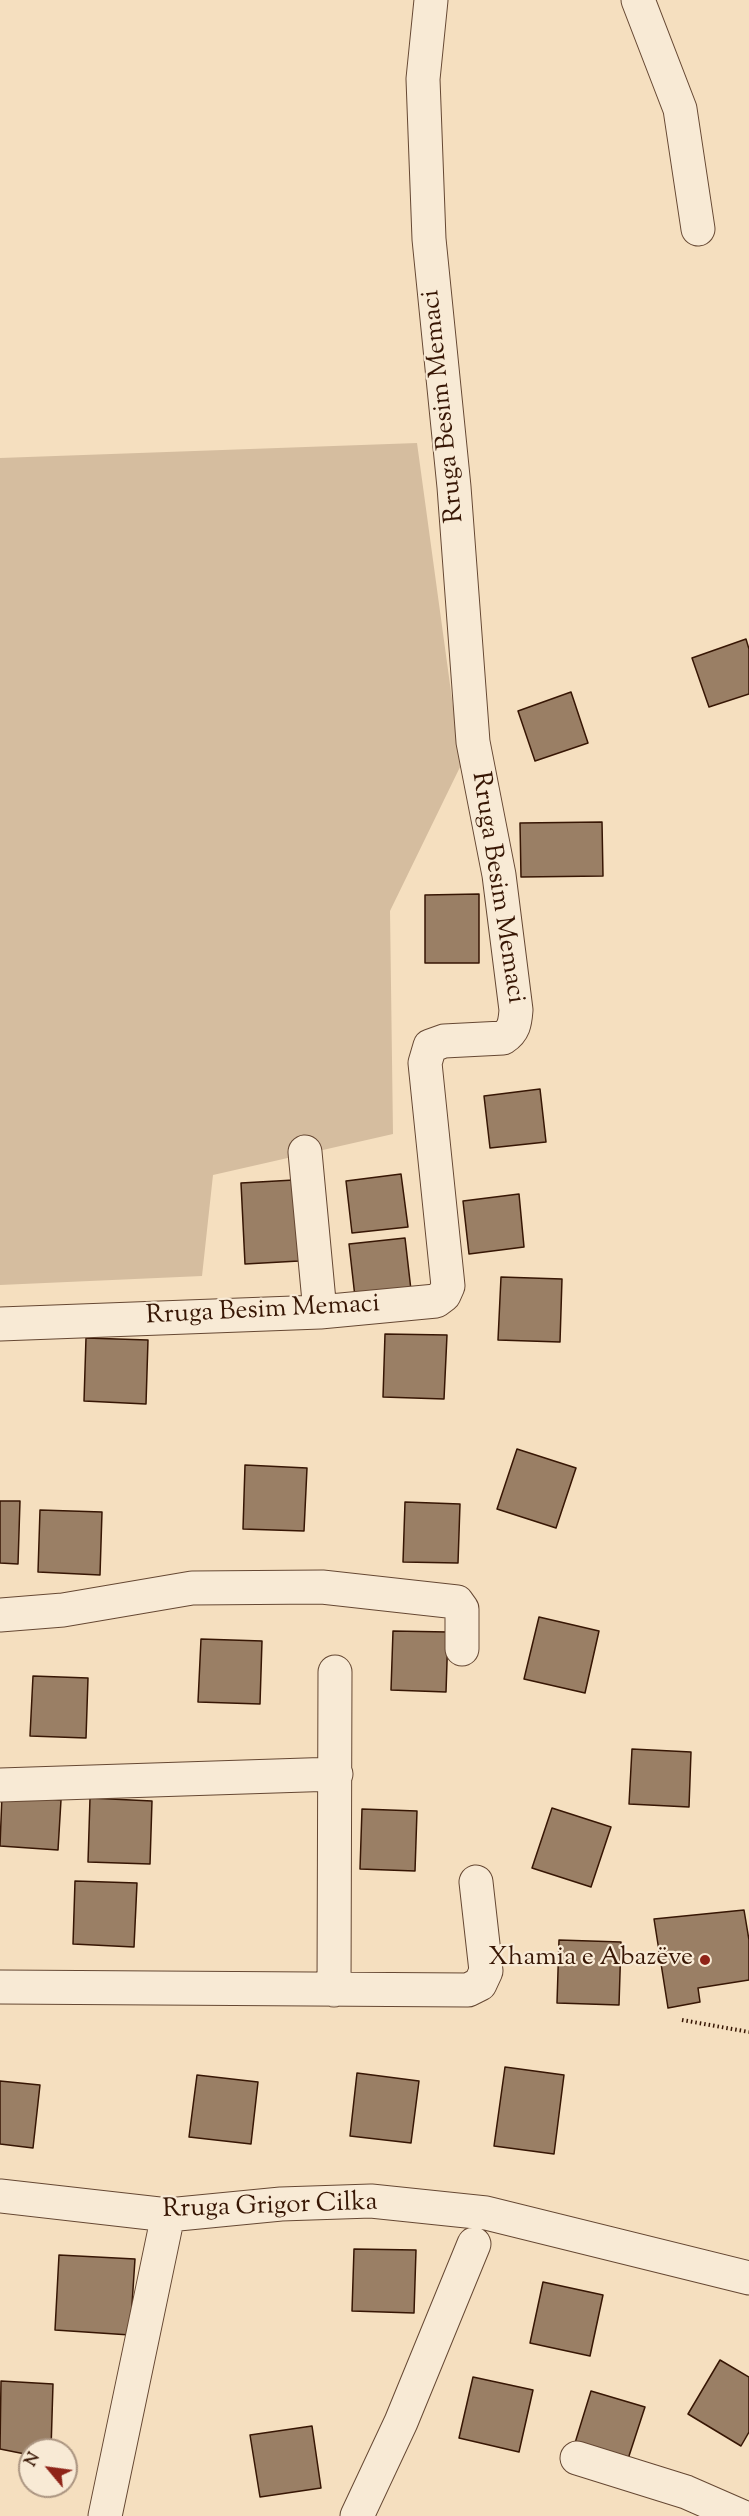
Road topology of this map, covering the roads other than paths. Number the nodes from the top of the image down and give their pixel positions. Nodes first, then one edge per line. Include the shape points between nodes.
1 (431, 0) edge
2 (638, 0) edge
3 (698, 229) dead end
4 (305, 1152) dead end
5 (320, 1312) junction
6 (0, 1324) edge
7 (0, 1615) edge
8 (462, 1649) dead end
9 (335, 1672) dead end
10 (336, 1774) junction
11 (0, 1785) edge
12 (476, 1882) dead end
13 (0, 1987) edge
14 (334, 1990) junction
15 (0, 2196) edge
16 (168, 2216) junction
17 (474, 2244) dead end
18 (749, 2278) edge
19 (577, 2458) dead end
20 (105, 2516) edge
21 (357, 2516) edge
22 (741, 2516) edge

1 - 5 street, Rruga Besim Memaci via 423,79 429,239 454,487 473,742 499,875 515,1018 510,1034 503,1038 444,1041 430,1046 427,1052 448,1286 444,1295 436,1301
2 - 3 street via 680,108
4 - 5 street
5 - 6 street, Rruga Besim Memaci
7 - 8 street via 63,1610 192,1588 322,1587 457,1602 462,1609
9 - 10 street
10 - 11 street
10 - 14 street
12 - 14 street via 486,1971 480,1984 468,1990
13 - 14 street
15 - 16 street, Rruga Grigor Cilka
16 - 18 street, Rruga Grigor Cilka via 281,2204 371,2201 486,2213
16 - 20 street
17 - 21 street via 401,2422
19 - 22 street via 686,2492

